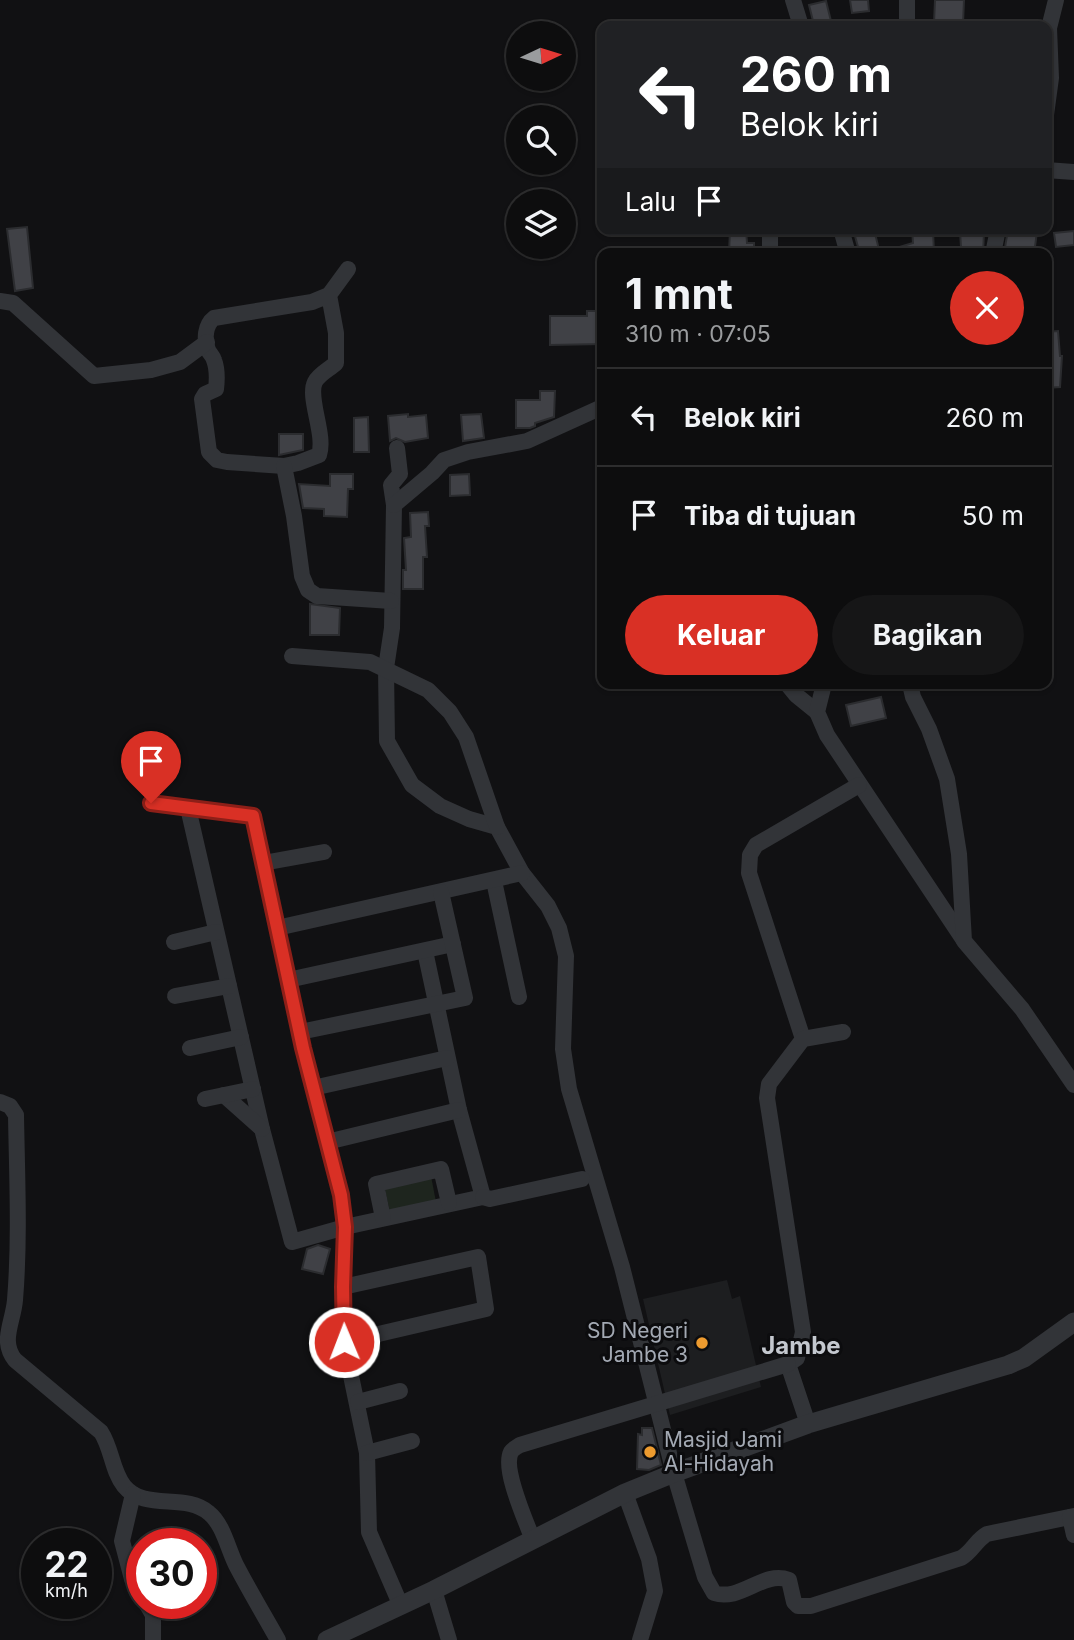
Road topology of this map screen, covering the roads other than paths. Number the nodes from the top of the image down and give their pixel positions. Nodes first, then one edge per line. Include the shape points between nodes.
1 (793, 0) edge
2 (907, 0) edge
3 (1056, 0) edge
4 (799, 21) edge
5 (907, 21) edge
6 (1051, 21) edge
7 (1052, 170) edge
8 (1074, 172) edge
9 (348, 269) dead end
10 (329, 295) junction
11 (0, 301) edge
12 (207, 342) junction
13 (597, 409) edge
14 (397, 448) dead end
15 (284, 466) junction
16 (394, 505) junction
17 (391, 601) junction
18 (292, 656) dead end
19 (386, 668) junction
20 (791, 689) edge
21 (823, 689) edge
22 (911, 689) edge
23 (817, 712) junction
24 (859, 785) junction
25 (151, 803) dead end
26 (188, 808) junction
27 (497, 827) junction
28 (324, 852) dead end
29 (262, 863) junction
30 (522, 873) junction
31 (494, 881) junction
32 (441, 892) junction
33 (277, 928) junction
34 (216, 932) junction
35 (964, 941) junction
36 (174, 942) dead end
37 (453, 944) junction
38 (425, 951) junction
39 (288, 980) junction
40 (229, 986) junction
41 (175, 996) dead end
42 (519, 998) dead end
43 (436, 1004) junction
44 (300, 1032) junction
45 (844, 1032) dead end
46 (241, 1037) junction
47 (803, 1039) junction
48 (190, 1048) dead end
49 (447, 1058) junction
50 (1074, 1084) edge
51 (313, 1088) junction
52 (253, 1089) junction
53 (224, 1095) junction
54 (205, 1099) dead end
55 (0, 1102) edge
56 (459, 1110) junction
57 (262, 1129) junction
58 (327, 1142) junction
59 (582, 1179) dead end
60 (483, 1197) junction
61 (449, 1203) junction
62 (383, 1218) junction
63 (345, 1227) junction
64 (343, 1287) junction
65 (1074, 1322) edge
66 (344, 1342) junction
67 (788, 1364) junction
68 (400, 1391) dead end
69 (358, 1402) junction
70 (657, 1404) junction
71 (808, 1424) junction
72 (412, 1441) dead end
73 (367, 1453) junction
74 (674, 1473) junction
75 (625, 1493) junction
76 (133, 1494) junction
77 (1072, 1517) edge
78 (1074, 1535) edge
79 (533, 1540) junction
80 (126, 1556) edge
81 (434, 1590) junction
82 (401, 1606) junction
83 (153, 1619) edge
84 (153, 1640) edge
85 (278, 1640) edge
86 (327, 1640) edge
87 (449, 1640) edge
88 (640, 1640) edge

1 - 4 street
2 - 5 street
3 - 6 street
7 - 8 street
9 - 10 street
10 - 12 street via 312,302 214,318 206,328
10 - 15 street via 336,362 315,381 313,389 321,451 315,458
11 - 12 street via 13,303 94,376 180,362
12 - 15 street via 217,383 202,399 208,452 227,462
13 - 16 street via 527,441 444,460
14 - 16 street via 400,474 391,484
15 - 17 street via 308,590 317,596
16 - 17 street
17 - 19 street
18 - 19 street via 370,662
19 - 27 street via 428,690 450,712 466,737
19 - 27 street via 387,741 412,785 440,806
20 - 23 street
21 - 23 street
22 - 35 street via 947,779 959,854
23 - 24 street
24 - 35 street
24 - 47 street via 756,845 750,855 749,873
25 - 26 street
26 - 29 street via 253,816
26 - 34 street
27 - 30 street
28 - 29 street
29 - 33 street
30 - 31 street
30 - 70 street via 559,928 566,956 563,1049 569,1089
31 - 32 street
31 - 42 street
32 - 33 street
32 - 37 street
33 - 39 street
34 - 36 street
34 - 40 street
35 - 50 street via 1022,1009
37 - 38 street
37 - 43 street via 466,998
38 - 39 street
38 - 43 street
39 - 44 street
40 - 41 street
40 - 46 street
43 - 44 street
43 - 49 street
44 - 51 street
45 - 47 street
46 - 48 street
46 - 52 street
47 - 67 street via 769,1084 767,1098 803,1332 796,1358
49 - 51 street
49 - 56 street
51 - 58 street
52 - 53 street
52 - 57 street
53 - 54 street
53 - 57 street
55 - 76 street via 16,1115 18,1252 15,1305 3,1339 5,1347 101,1432 118,1476
56 - 58 street
56 - 60 street
57 - 63 street via 292,1242
58 - 63 street
59 - 60 street
60 - 61 street
61 - 62 street
61 - 62 street via 441,1169 376,1184
62 - 63 street
63 - 64 street
64 - 66 street
64 - 66 street via 478,1257 486,1309
65 - 71 street via 1008,1365
66 - 69 street
67 - 70 street
67 - 71 street
68 - 69 street
69 - 73 street
70 - 74 street
70 - 79 street via 512,1450 511,1479
71 - 74 street
72 - 73 street
73 - 82 street via 369,1532
74 - 75 street
74 - 77 street via 714,1593 730,1595 783,1577 789,1580 798,1606 811,1606 961,1559 987,1534
75 - 79 street
75 - 88 street via 649,1559 655,1591
76 - 80 street via 122,1541
76 - 85 street via 145,1500 191,1504 210,1513
77 - 78 street
79 - 81 street
81 - 82 street
81 - 87 street
82 - 86 street
83 - 84 street

